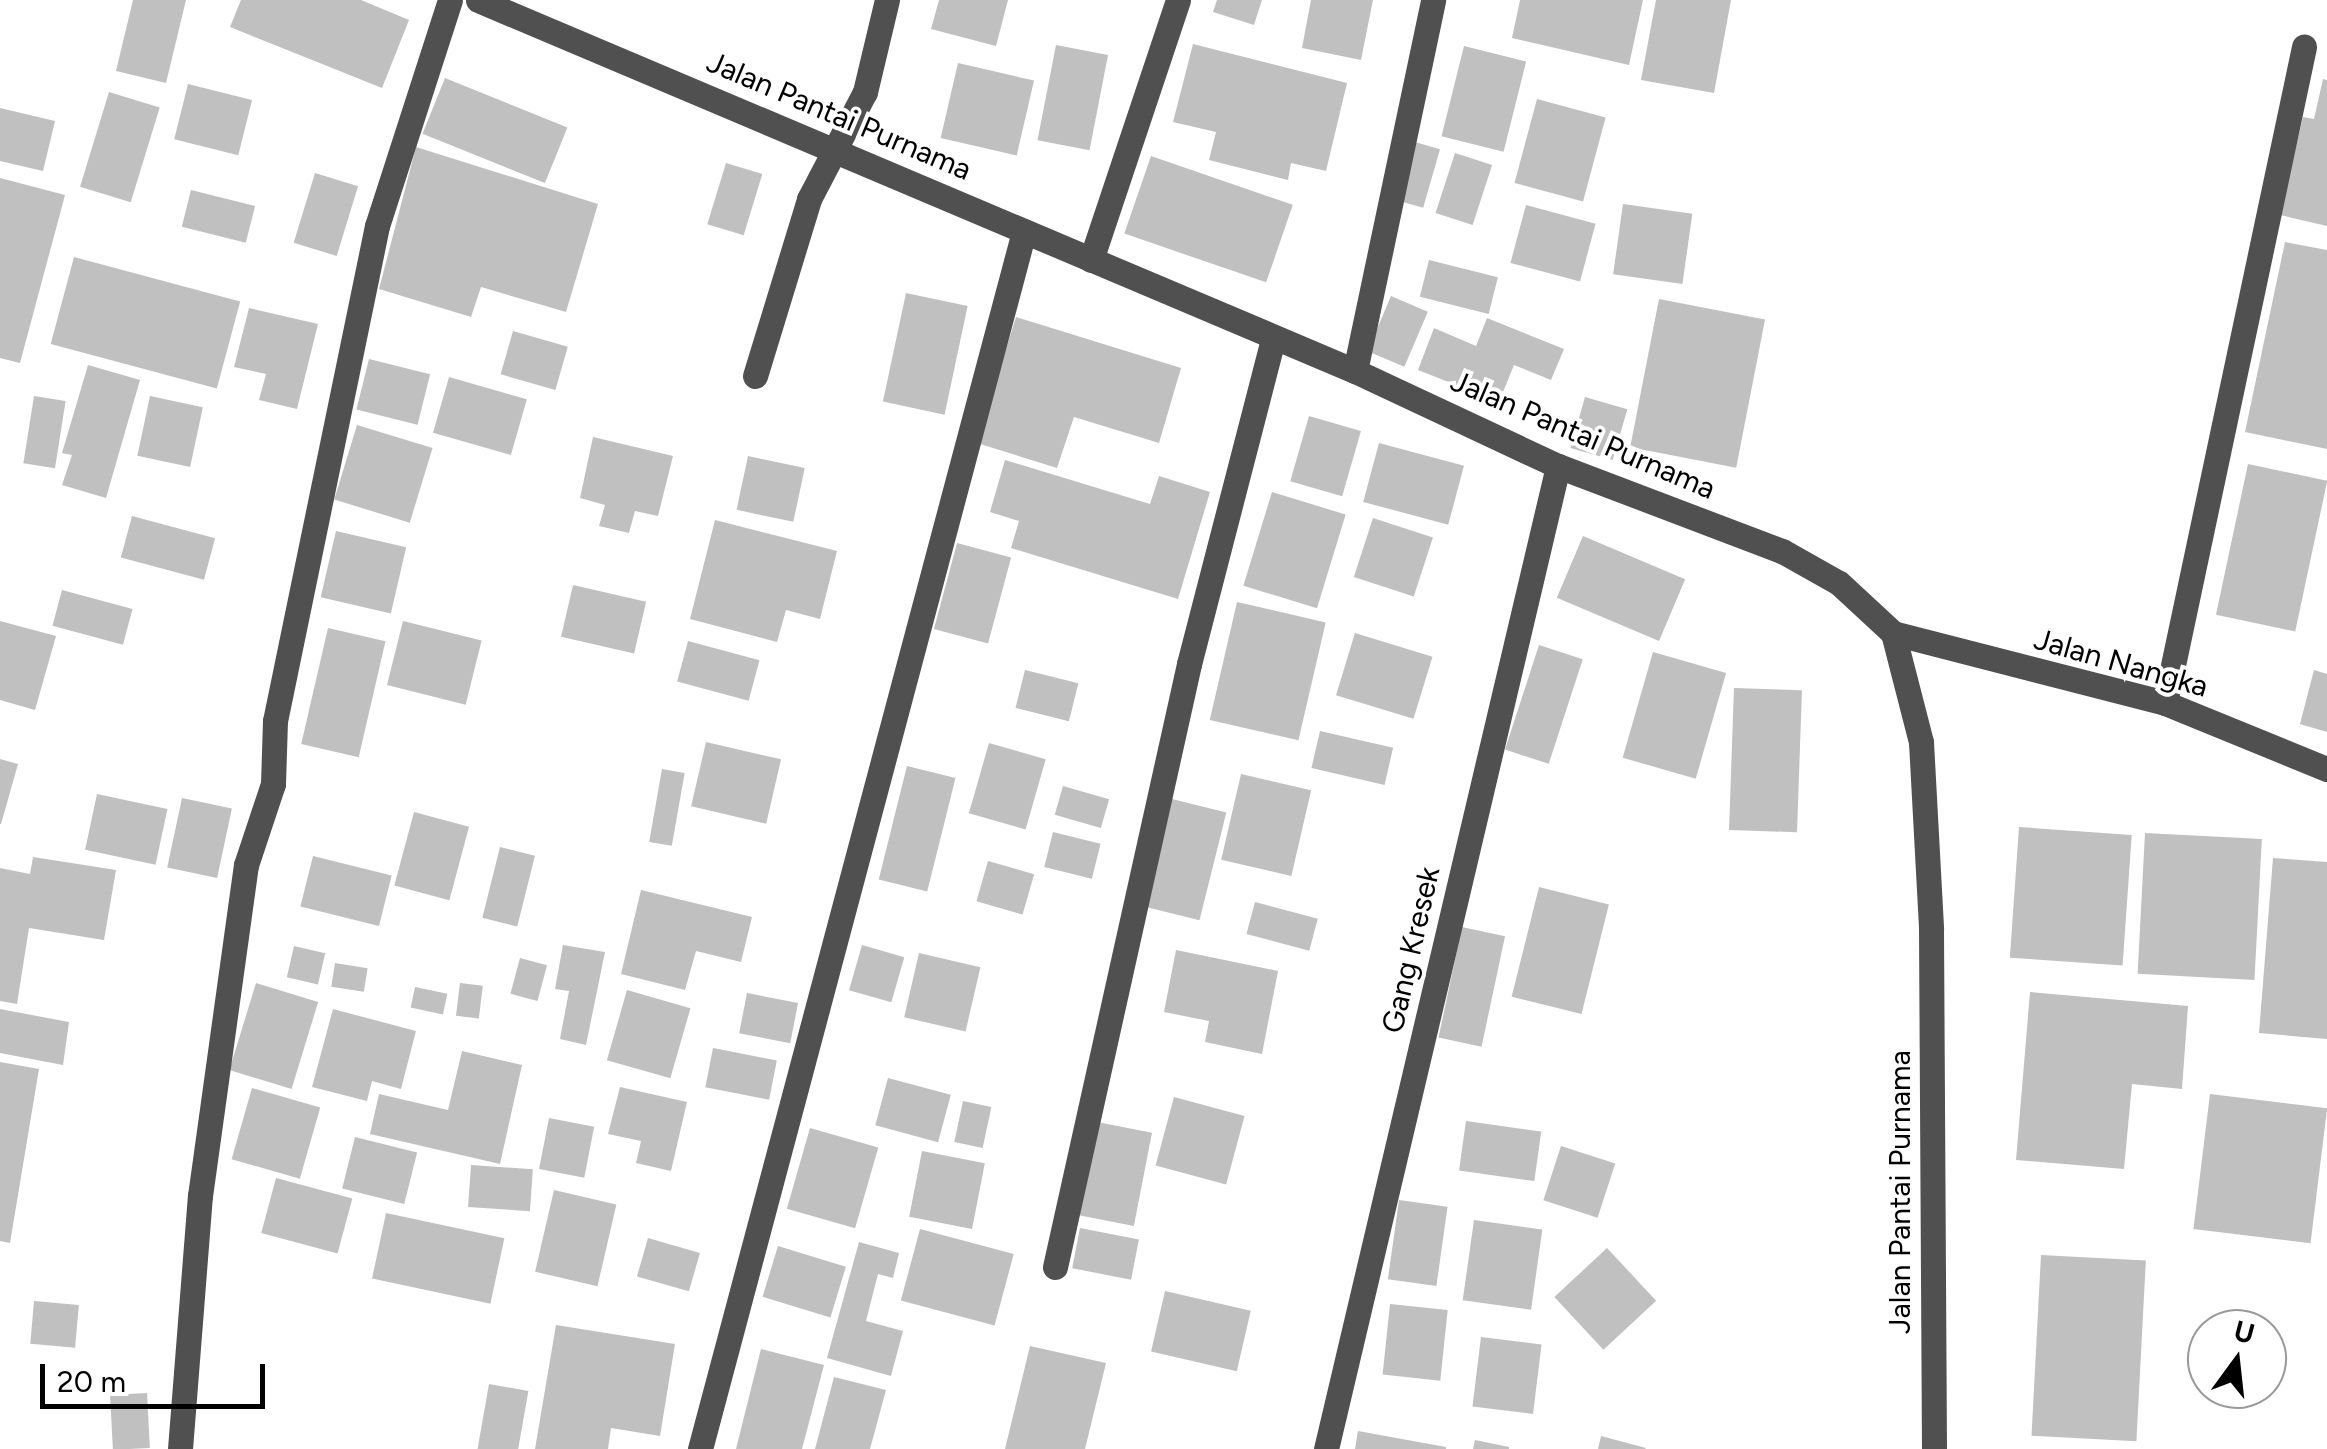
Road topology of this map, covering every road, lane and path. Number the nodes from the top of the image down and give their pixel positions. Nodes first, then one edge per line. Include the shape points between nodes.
1 (450, 0) edge
2 (478, 0) edge
3 (887, 0) edge
4 (1178, 0) edge
5 (1433, 0) edge
6 (2304, 47) dead end
7 (836, 148) junction
8 (1024, 231) junction
9 (1091, 260) junction
10 (1273, 339) junction
11 (1355, 371) junction
12 (756, 376) dead end
13 (1558, 466) junction
14 (1893, 633) junction
15 (2165, 703) junction
16 (2327, 770) edge
17 (1055, 1266) dead end
18 (180, 1449) edge
19 (700, 1449) edge
20 (1326, 1449) edge
21 (1934, 1449) edge

1 - 18 street via 377,226 275,722 273,784 246,865 200,1196
2 - 7 street, Jalan Pantai Purnama
3 - 7 street via 864,92
4 - 9 street
5 - 11 street
6 - 15 street
7 - 8 street, Jalan Pantai Purnama
7 - 12 street via 809,199
8 - 9 street, Jalan Pantai Purnama
8 - 19 street
9 - 10 street, Jalan Pantai Purnama
10 - 11 street, Jalan Pantai Purnama
10 - 17 street via 1189,664
11 - 13 street, Jalan Pantai Purnama
13 - 14 street, Jalan Pantai Purnama via 1782,551 1838,582
13 - 20 street, Gang Kresek
14 - 15 street, Jalan Nangka
14 - 21 street, Jalan Pantai Purnama via 1921,742 1931,929
15 - 16 street, Jalan Nangka

